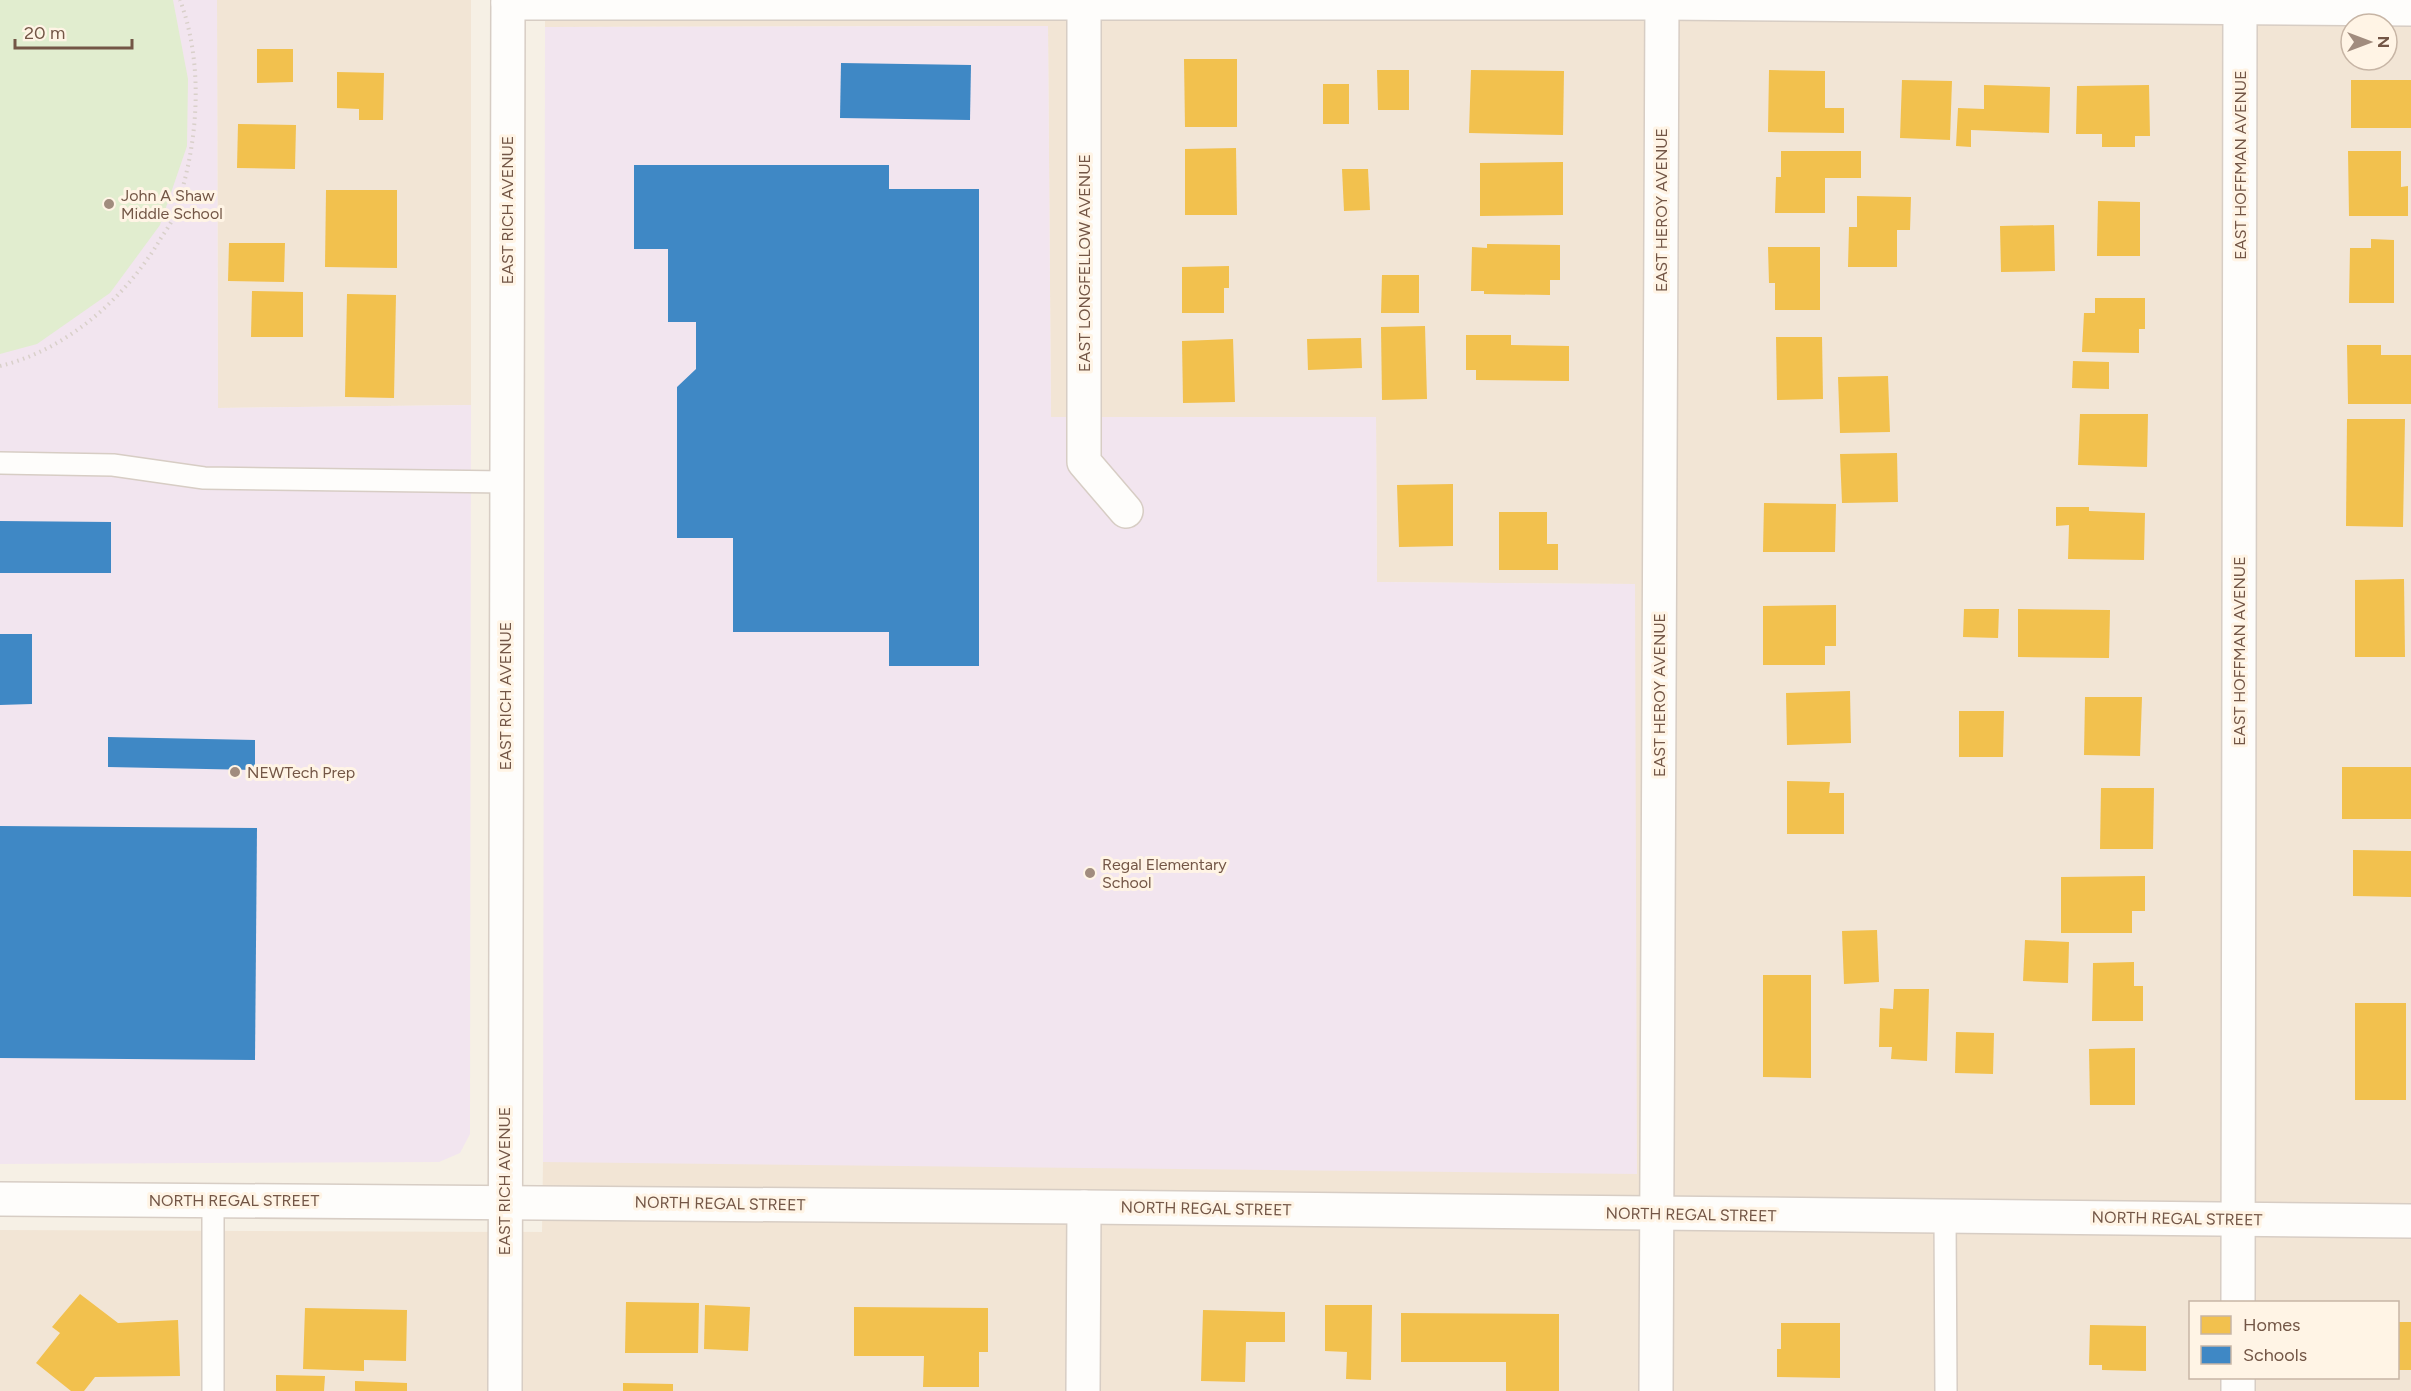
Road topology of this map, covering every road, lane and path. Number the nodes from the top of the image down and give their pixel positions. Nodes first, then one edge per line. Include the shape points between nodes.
1 (180, 0) edge
2 (508, 2) edge
3 (783, 2) edge
4 (1084, 2) edge
5 (1662, 2) edge
6 (2240, 4) edge
7 (2411, 9) edge
8 (0, 366) edge
9 (0, 463) edge
10 (506, 482) junction
11 (1126, 511) dead end
12 (0, 1198) edge
13 (213, 1200) junction
14 (504, 1201) junction
15 (1084, 1207) junction
16 (1656, 1214) junction
17 (1945, 1216) junction
18 (2239, 1218) junction
19 (2411, 1221) edge
20 (2238, 1301) edge
21 (213, 1391) edge
22 (505, 1391) edge
23 (1083, 1391) edge
24 (1656, 1391) edge
25 (1946, 1391) edge

1 - 8 path via 196,80 193,145 174,217 139,273 93,319 26,360
2 - 3 street
2 - 10 street, EAST RICH AVENUE
3 - 4 street
4 - 5 street
4 - 11 street, EAST LONGFELLOW AVENUE via 1084,462
5 - 6 street
5 - 16 street, EAST HEROY AVENUE
6 - 7 street
6 - 18 street, EAST HOFFMAN AVENUE
9 - 10 lane via 113,465 204,478
10 - 14 street, EAST RICH AVENUE
12 - 13 street, NORTH REGAL STREET
13 - 14 street, NORTH REGAL STREET
13 - 21 lane
14 - 15 street, NORTH REGAL STREET
14 - 22 street, EAST RICH AVENUE
15 - 16 street, NORTH REGAL STREET
15 - 23 street
16 - 17 street, NORTH REGAL STREET
16 - 24 street, EAST HEROY AVENUE
17 - 18 street, NORTH REGAL STREET
17 - 25 lane
18 - 19 street, NORTH REGAL STREET
18 - 20 street, EAST HOFFMAN AVENUE

